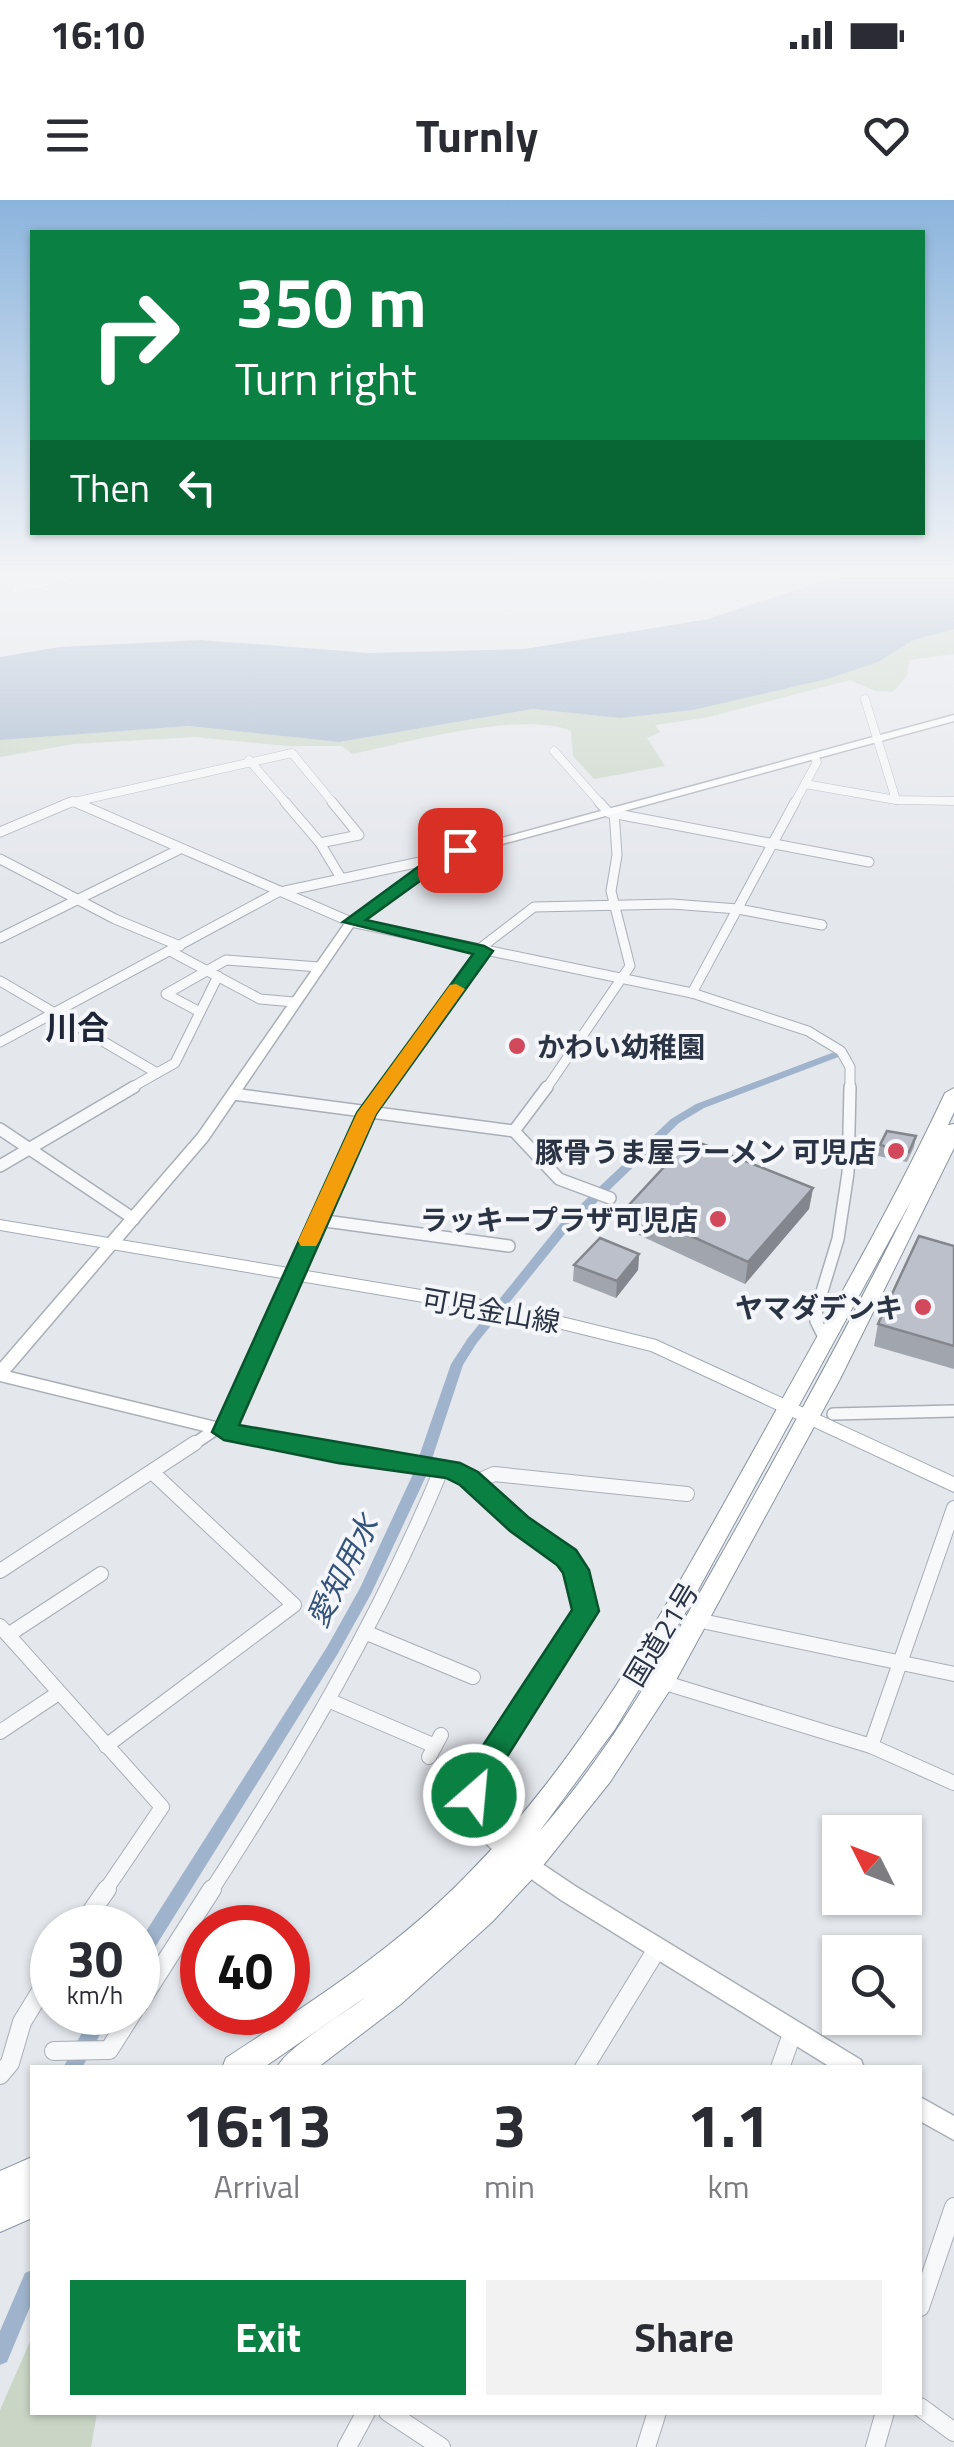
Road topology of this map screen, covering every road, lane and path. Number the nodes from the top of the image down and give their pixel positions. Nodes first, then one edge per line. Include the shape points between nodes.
1 (865, 699) dead end
2 (954, 718) edge
3 (879, 739) junction
4 (554, 750) dead end
5 (815, 758) junction
6 (249, 760) junction
7 (805, 784) junction
8 (73, 800) junction
9 (896, 800) junction
10 (952, 801) edge
11 (613, 813) junction
12 (0, 832) edge
13 (320, 843) junction
14 (774, 844) junction
15 (178, 850) junction
16 (443, 856) junction
17 (0, 860) edge
18 (870, 862) dead end
19 (341, 878) junction
20 (283, 891) junction
21 (78, 900) junction
22 (616, 905) junction
23 (738, 909) junction
24 (352, 922) junction
25 (822, 925) dead end
26 (0, 938) edge
27 (175, 948) junction
28 (481, 950) junction
29 (319, 967) junction
30 (207, 970) junction
31 (218, 976) junction
32 (619, 979) junction
33 (0, 981) edge
34 (692, 993) junction
35 (294, 1002) junction
36 (200, 1012) junction
37 (54, 1014) junction
38 (0, 1042) edge
39 (157, 1073) junction
40 (233, 1094) junction
41 (954, 1094) edge
42 (366, 1113) junction
43 (0, 1129) edge
44 (954, 1129) edge
45 (514, 1131) junction
46 (30, 1149) junction
47 (0, 1166) edge
48 (610, 1198) dead end
49 (134, 1218) junction
50 (318, 1220) junction
51 (0, 1226) edge
52 (112, 1244) junction
53 (509, 1246) dead end
54 (293, 1275) junction
55 (826, 1341) junction
56 (0, 1374) edge
57 (954, 1411) edge
58 (798, 1414) junction
59 (834, 1414) dead end
60 (220, 1430) junction
61 (439, 1467) junction
62 (152, 1472) junction
63 (474, 1483) junction
64 (954, 1485) edge
65 (687, 1494) dead end
66 (954, 1508) edge
67 (0, 1572) edge
68 (102, 1574) dead end
69 (697, 1620) junction
70 (4, 1631) edge
71 (366, 1634) junction
72 (902, 1663) junction
73 (954, 1674) edge
74 (474, 1677) dead end
75 (662, 1682) junction
76 (57, 1694) junction
77 (328, 1700) junction
78 (0, 1732) edge
79 (106, 1746) junction
80 (435, 1746) dead end
81 (871, 1746) junction
82 (954, 1782) edge
83 (507, 1851) junction
84 (529, 1867) junction
85 (96, 1905) edge
86 (657, 1949) junction
87 (160, 1971) edge
88 (30, 2009) edge
89 (794, 2031) junction
90 (118, 2035) edge
91 (58, 2051) dead end
92 (240, 2065) edge
93 (296, 2065) edge
94 (586, 2065) edge
95 (781, 2065) edge
96 (848, 2065) edge
97 (0, 2075) edge
98 (922, 2109) edge
99 (954, 2129) edge
100 (30, 2173) edge
101 (0, 2188) edge
102 (30, 2203) edge
103 (954, 2207) edge
104 (0, 2217) edge
105 (922, 2301) edge
106 (922, 2408) edge
107 (364, 2415) edge
108 (393, 2415) edge
109 (656, 2415) edge
110 (885, 2415) edge
111 (954, 2432) edge
112 (347, 2447) edge
113 (441, 2447) edge
114 (646, 2447) edge
115 (875, 2447) edge

1 - 3 street
2 - 3 street
3 - 5 street
3 - 9 street
4 - 11 street
5 - 7 street
5 - 11 street
6 - 8 street
6 - 13 street
6 - 13 street via 292,753 359,835
7 - 9 street
7 - 14 street
8 - 12 street
8 - 15 street
9 - 10 street
11 - 14 street
11 - 16 street
11 - 22 street
13 - 19 street
14 - 18 street
14 - 23 street
15 - 20 street
15 - 21 street
16 - 19 street
16 - 24 street
17 - 21 street
19 - 20 street
20 - 24 street
20 - 27 street
21 - 26 street
21 - 27 street
22 - 23 street
22 - 28 street via 534,907
22 - 32 street via 630,959
23 - 25 street
23 - 34 street
24 - 28 street
24 - 29 street
27 - 30 street
27 - 37 street
28 - 32 street
28 - 42 street
29 - 30 street via 226,960
29 - 35 street
30 - 31 street
30 - 36 street via 166,994
31 - 35 street via 260,999
31 - 36 street
32 - 34 street
32 - 45 street
33 - 37 street
34 - 55 street via 808,1032 848,1058 848,1173 838,1239 816,1308
35 - 40 street
36 - 39 street via 175,1063
37 - 38 street
37 - 39 street
39 - 46 street
40 - 42 street
40 - 49 street
41 - 55 highway, 国道21号 via 892,1225
42 - 45 street
42 - 50 street
43 - 46 street
44 - 58 highway, 国道21号
45 - 48 street via 559,1179
46 - 47 street
46 - 49 street
49 - 52 street
50 - 53 street
50 - 54 street
51 - 52 main road, 可児金山線
52 - 54 main road, 可児金山線
52 - 56 street
54 - 58 main road, 可児金山線 via 516,1312 656,1346
54 - 60 street
55 - 58 highway, 国道21号
56 - 60 street
57 - 59 street
58 - 64 main road, 可児金山線
58 - 69 highway, 国道21号
58 - 83 highway, 国道21号 via 614,1713
60 - 61 street
60 - 62 street
61 - 63 street
61 - 71 street
62 - 67 street
62 - 79 street via 294,1605
63 - 65 street via 494,1474
63 - 83 street via 566,1558 586,1599 580,1624 477,1782 477,1822
66 - 72 street
68 - 70 street
69 - 72 street
69 - 75 highway, 国道21号
70 - 76 street
71 - 74 street
71 - 77 street
72 - 73 street
72 - 81 street
75 - 81 street
75 - 84 highway, 国道21号
76 - 78 street
76 - 79 street
77 - 80 street
77 - 87 street
79 - 85 street via 162,1807
81 - 82 street
83 - 84 street
83 - 92 highway, 国道21号 via 393,1960
84 - 86 street
84 - 93 highway, 国道21号 via 411,1982
86 - 89 street
86 - 94 street
88 - 97 street
89 - 95 street
89 - 96 street
90 - 91 street via 109,2050
98 - 99 street
100 - 101 highway
102 - 104 highway
103 - 105 street
106 - 111 street
107 - 112 street
108 - 113 street
109 - 114 street
110 - 115 street

